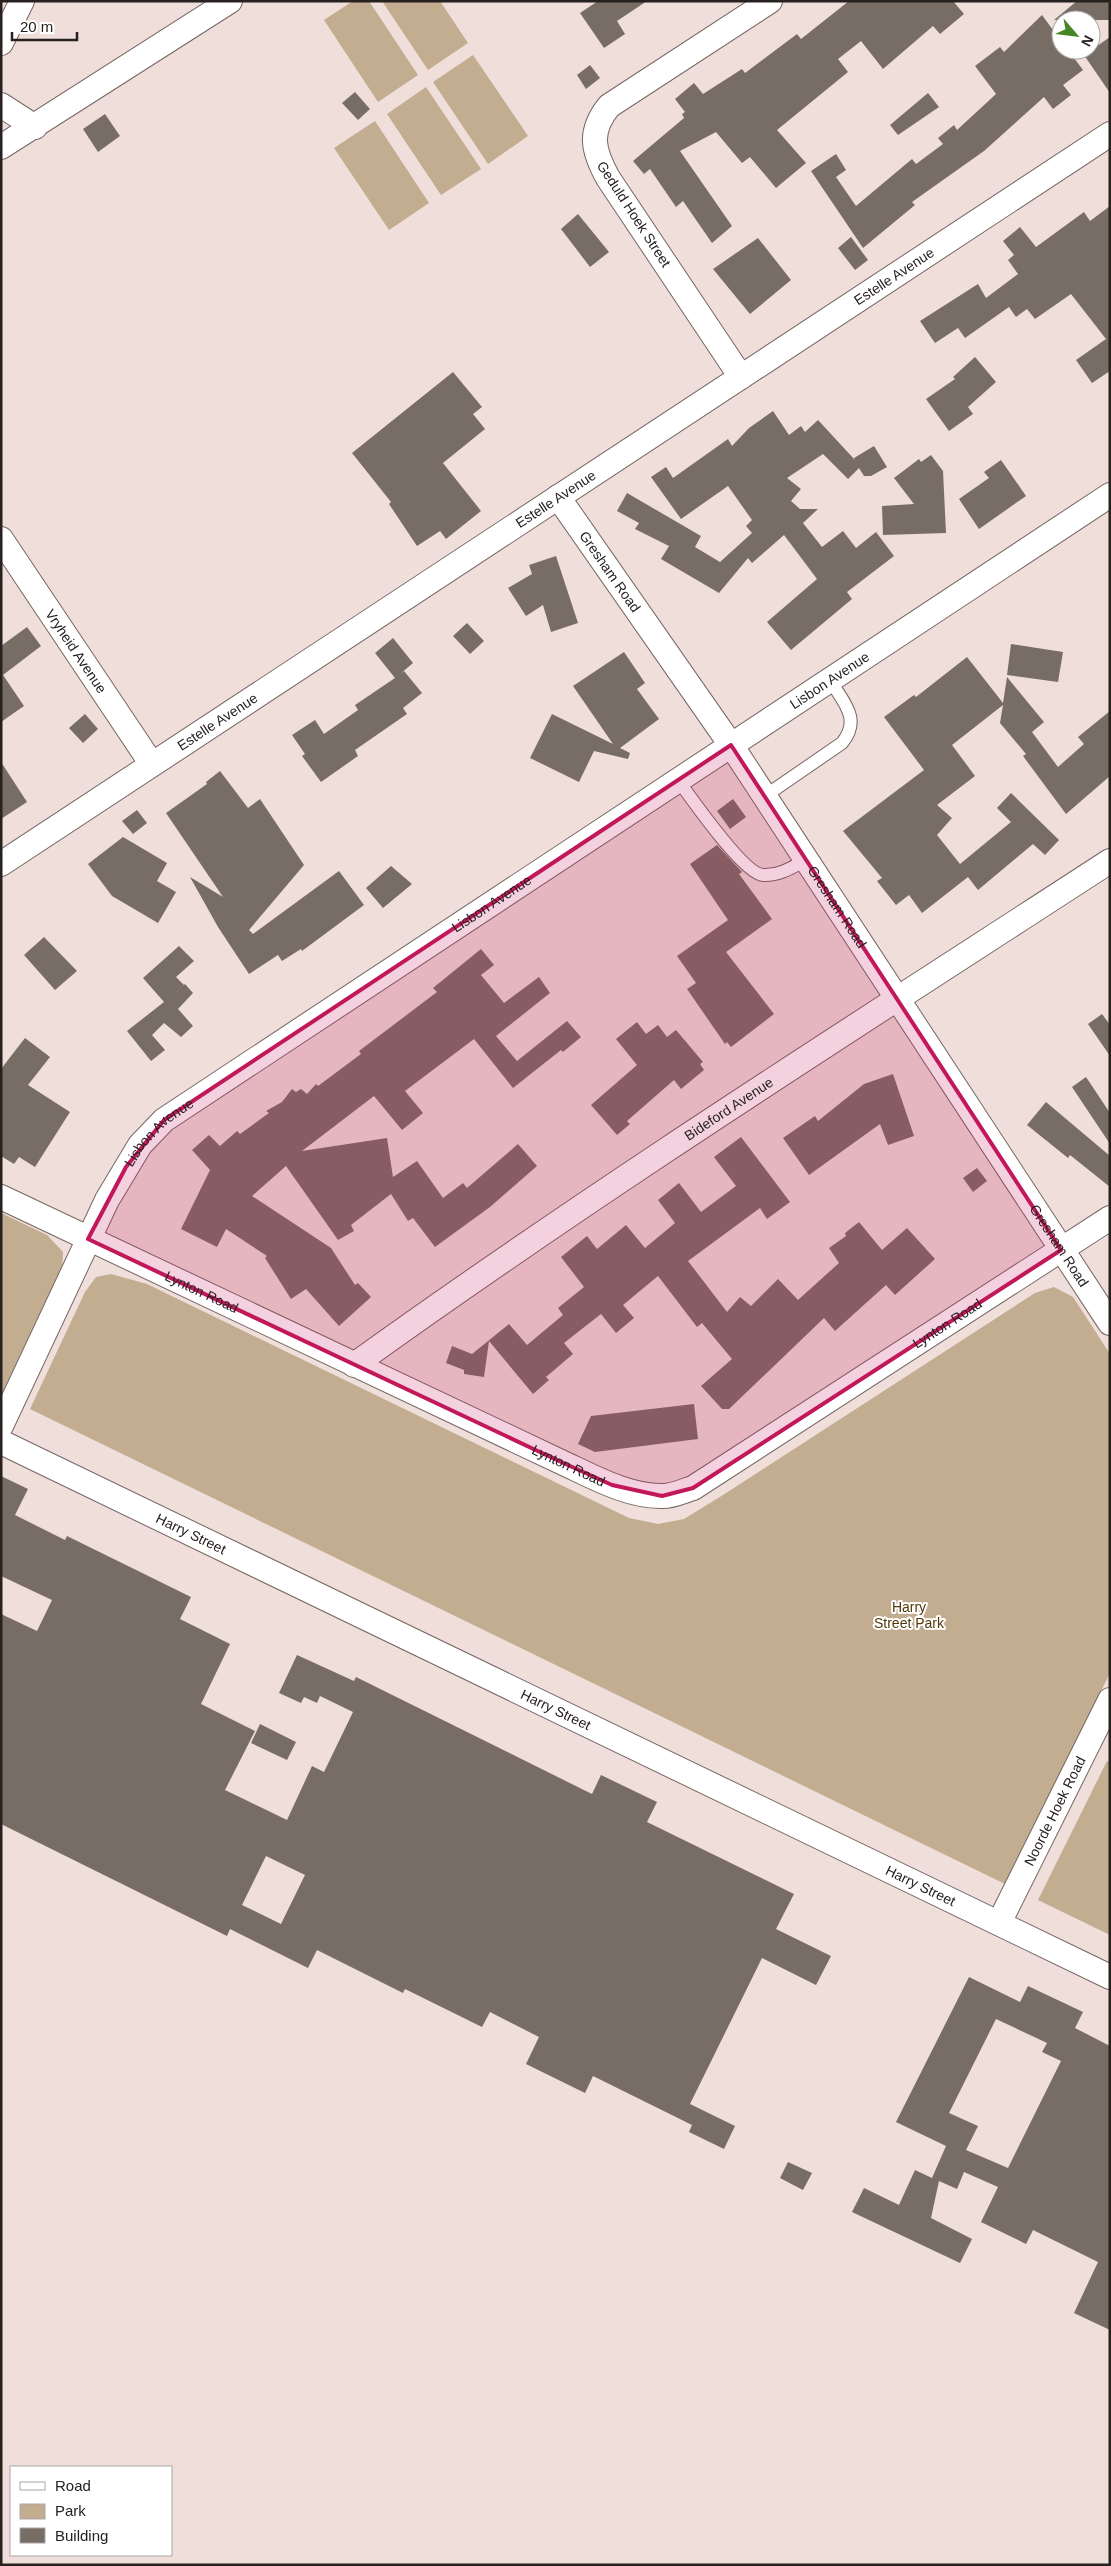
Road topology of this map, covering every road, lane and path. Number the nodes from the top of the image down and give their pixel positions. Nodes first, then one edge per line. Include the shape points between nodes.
1 (22, 1) edge
2 (230, 1) edge
3 (770, 1) edge
4 (1, 44) edge
5 (1, 105) edge
6 (35, 127) junction
7 (1110, 134) edge
8 (1, 147) edge
9 (741, 377) junction
10 (1110, 495) edge
11 (558, 497) junction
12 (1, 539) edge
13 (830, 680) junction
14 (731, 745) junction
15 (151, 763) junction
16 (678, 780) junction
17 (765, 796) junction
18 (806, 860) junction
19 (1110, 861) edge
20 (1, 864) edge
21 (898, 999) junction
22 (1, 1197) edge
23 (1110, 1218) edge
24 (88, 1239) junction
25 (1061, 1250) junction
26 (1110, 1323) edge
27 (354, 1365) junction
28 (1, 1426) edge
29 (1, 1442) edge
30 (1110, 1700) edge
31 (999, 1923) junction
32 (1110, 1977) edge

1 - 4 street
2 - 6 street
3 - 9 street, Geduld Hoek Street via 609,106 599,121 594,138 597,156 608,178
5 - 6 street
6 - 8 street
7 - 9 street, Estelle Avenue
9 - 11 street, Estelle Avenue
10 - 13 street, Lisbon Avenue
11 - 14 street, Gresham Road
11 - 15 street, Estelle Avenue
12 - 15 street, Vryheid Avenue
13 - 14 street, Lisbon Avenue
13 - 17 lane via 852,719 850,732 842,743
14 - 16 street, Lisbon Avenue
14 - 17 street, Gresham Road
15 - 20 street, Estelle Avenue
16 - 18 lane via 716,831 754,872 763,875 783,872
16 - 24 street, Lisbon Avenue via 164,1120 135,1152
17 - 18 street, Gresham Road
18 - 21 street, Gresham Road
19 - 21 street, Bideford Avenue
21 - 25 street, Gresham Road
21 - 27 street, Bideford Avenue via 456,1292
22 - 24 street, Lynton Road
23 - 25 street, Lynton Road
24 - 27 street, Lynton Road
24 - 28 street, Lisbon Avenue
25 - 26 street, Gresham Road
25 - 27 street, Lynton Road via 693,1488 672,1495 649,1496 612,1485
29 - 31 street, Harry Street
30 - 31 street, Noorde Hoek Road
31 - 32 street, Harry Street

